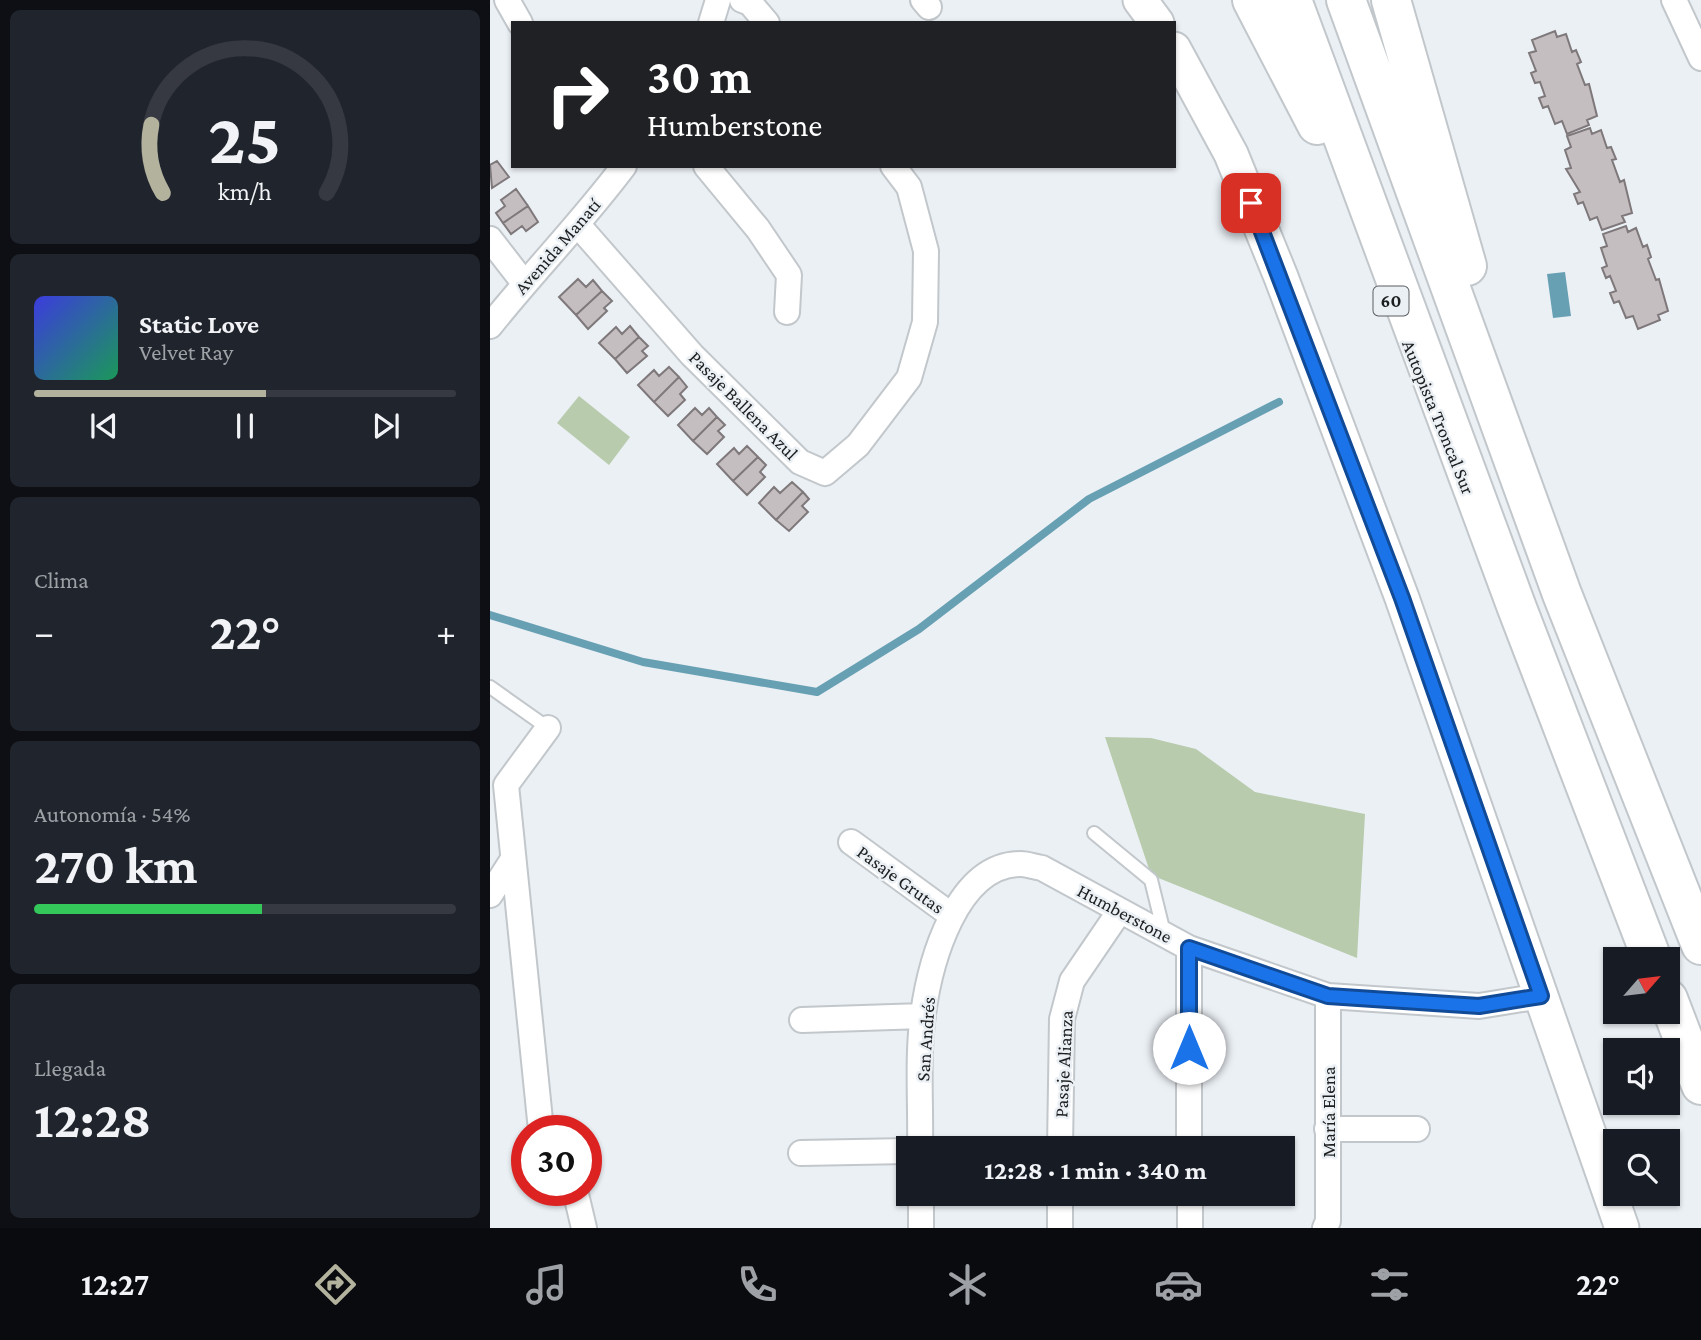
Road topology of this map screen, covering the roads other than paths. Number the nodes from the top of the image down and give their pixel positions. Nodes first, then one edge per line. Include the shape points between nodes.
1 (507, 0) edge
2 (718, 0) edge
3 (742, 0) edge
4 (1140, 0) edge
5 (1252, 0) edge
6 (1292, 0) edge
7 (1346, 0) edge
8 (1391, 0) edge
9 (1674, 0) edge
10 (519, 21) edge
11 (712, 21) edge
12 (765, 21) edge
13 (1156, 21) edge
14 (1176, 53) edge
15 (1700, 53) edge
16 (708, 168) edge
17 (895, 168) edge
18 (616, 170) edge
19 (578, 225) junction
20 (490, 239) edge
21 (524, 283) junction
22 (787, 312) dead end
23 (490, 327) edge
24 (1562, 594) junction
25 (1517, 608) junction
26 (490, 687) edge
27 (548, 728) joint
28 (1094, 833) dead end
29 (851, 842) dead end
30 (513, 859) junction
31 (997, 869) joint
32 (490, 895) edge
33 (1119, 912) junction
34 (951, 915) junction
35 (1164, 934) junction
36 (1701, 945) edge
37 (1647, 947) edge
38 (1189, 948) junction
39 (1328, 996) junction
40 (1541, 996) junction
41 (923, 1016) junction
42 (802, 1020) dead end
43 (1678, 1024) edge
44 (1701, 1085) edge
45 (539, 1115) edge
46 (1327, 1129) junction
47 (1417, 1129) dead end
48 (920, 1136) edge
49 (1060, 1136) edge
50 (1189, 1136) edge
51 (896, 1151) edge
52 (801, 1153) dead end
53 (579, 1206) edge
54 (921, 1206) edge
55 (1060, 1206) edge
56 (1190, 1206) edge
57 (1616, 1222) edge
58 (584, 1228) edge
59 (921, 1228) edge
60 (1060, 1228) edge
61 (1190, 1228) edge
62 (1325, 1228) edge

1 - 10 street
2 - 11 street
3 - 12 street
4 - 13 street
5 - 25 highway, Autopista Troncal Sur / 60 via 1330,151
6 - 25 highway, Autopista Troncal Sur / 60
7 - 24 highway
8 - 24 highway
9 - 15 street
14 - 40 street via 1231,154 1402,598
16 - 22 street via 789,275
17 - 19 street, Pasaje Ballena Azul via 909,187 926,251 925,322 909,378 858,444 825,472 800,462 692,355
18 - 19 street, Avenida Manatí
19 - 21 street, Avenida Manatí
20 - 21 street
21 - 23 street, Avenida Manatí
24 - 36 highway
25 - 37 highway, Autopista Troncal Sur / 60
26 - 27 lane
27 - 30 street via 506,785
28 - 35 lane via 1151,880
29 - 34 street, Pasaje Grutas
30 - 32 street
30 - 45 street
31 - 33 street, Humberstone via 1021,864 1042,868
31 - 34 street, San Andrés via 978,881
33 - 35 street, Humberstone
33 - 49 street, Pasaje Alianza via 1072,981 1062,1018
34 - 41 street, San Andrés via 932,965
35 - 38 street, Humberstone
38 - 39 street, Humberstone
38 - 50 street
39 - 40 street, Humberstone via 1479,1006
39 - 46 street, María Elena
40 - 57 street
41 - 42 street
41 - 48 street, San Andrés
43 - 44 highway
46 - 47 street
46 - 62 street, María Elena
51 - 52 street
53 - 58 street
54 - 59 street
55 - 60 street
56 - 61 street

